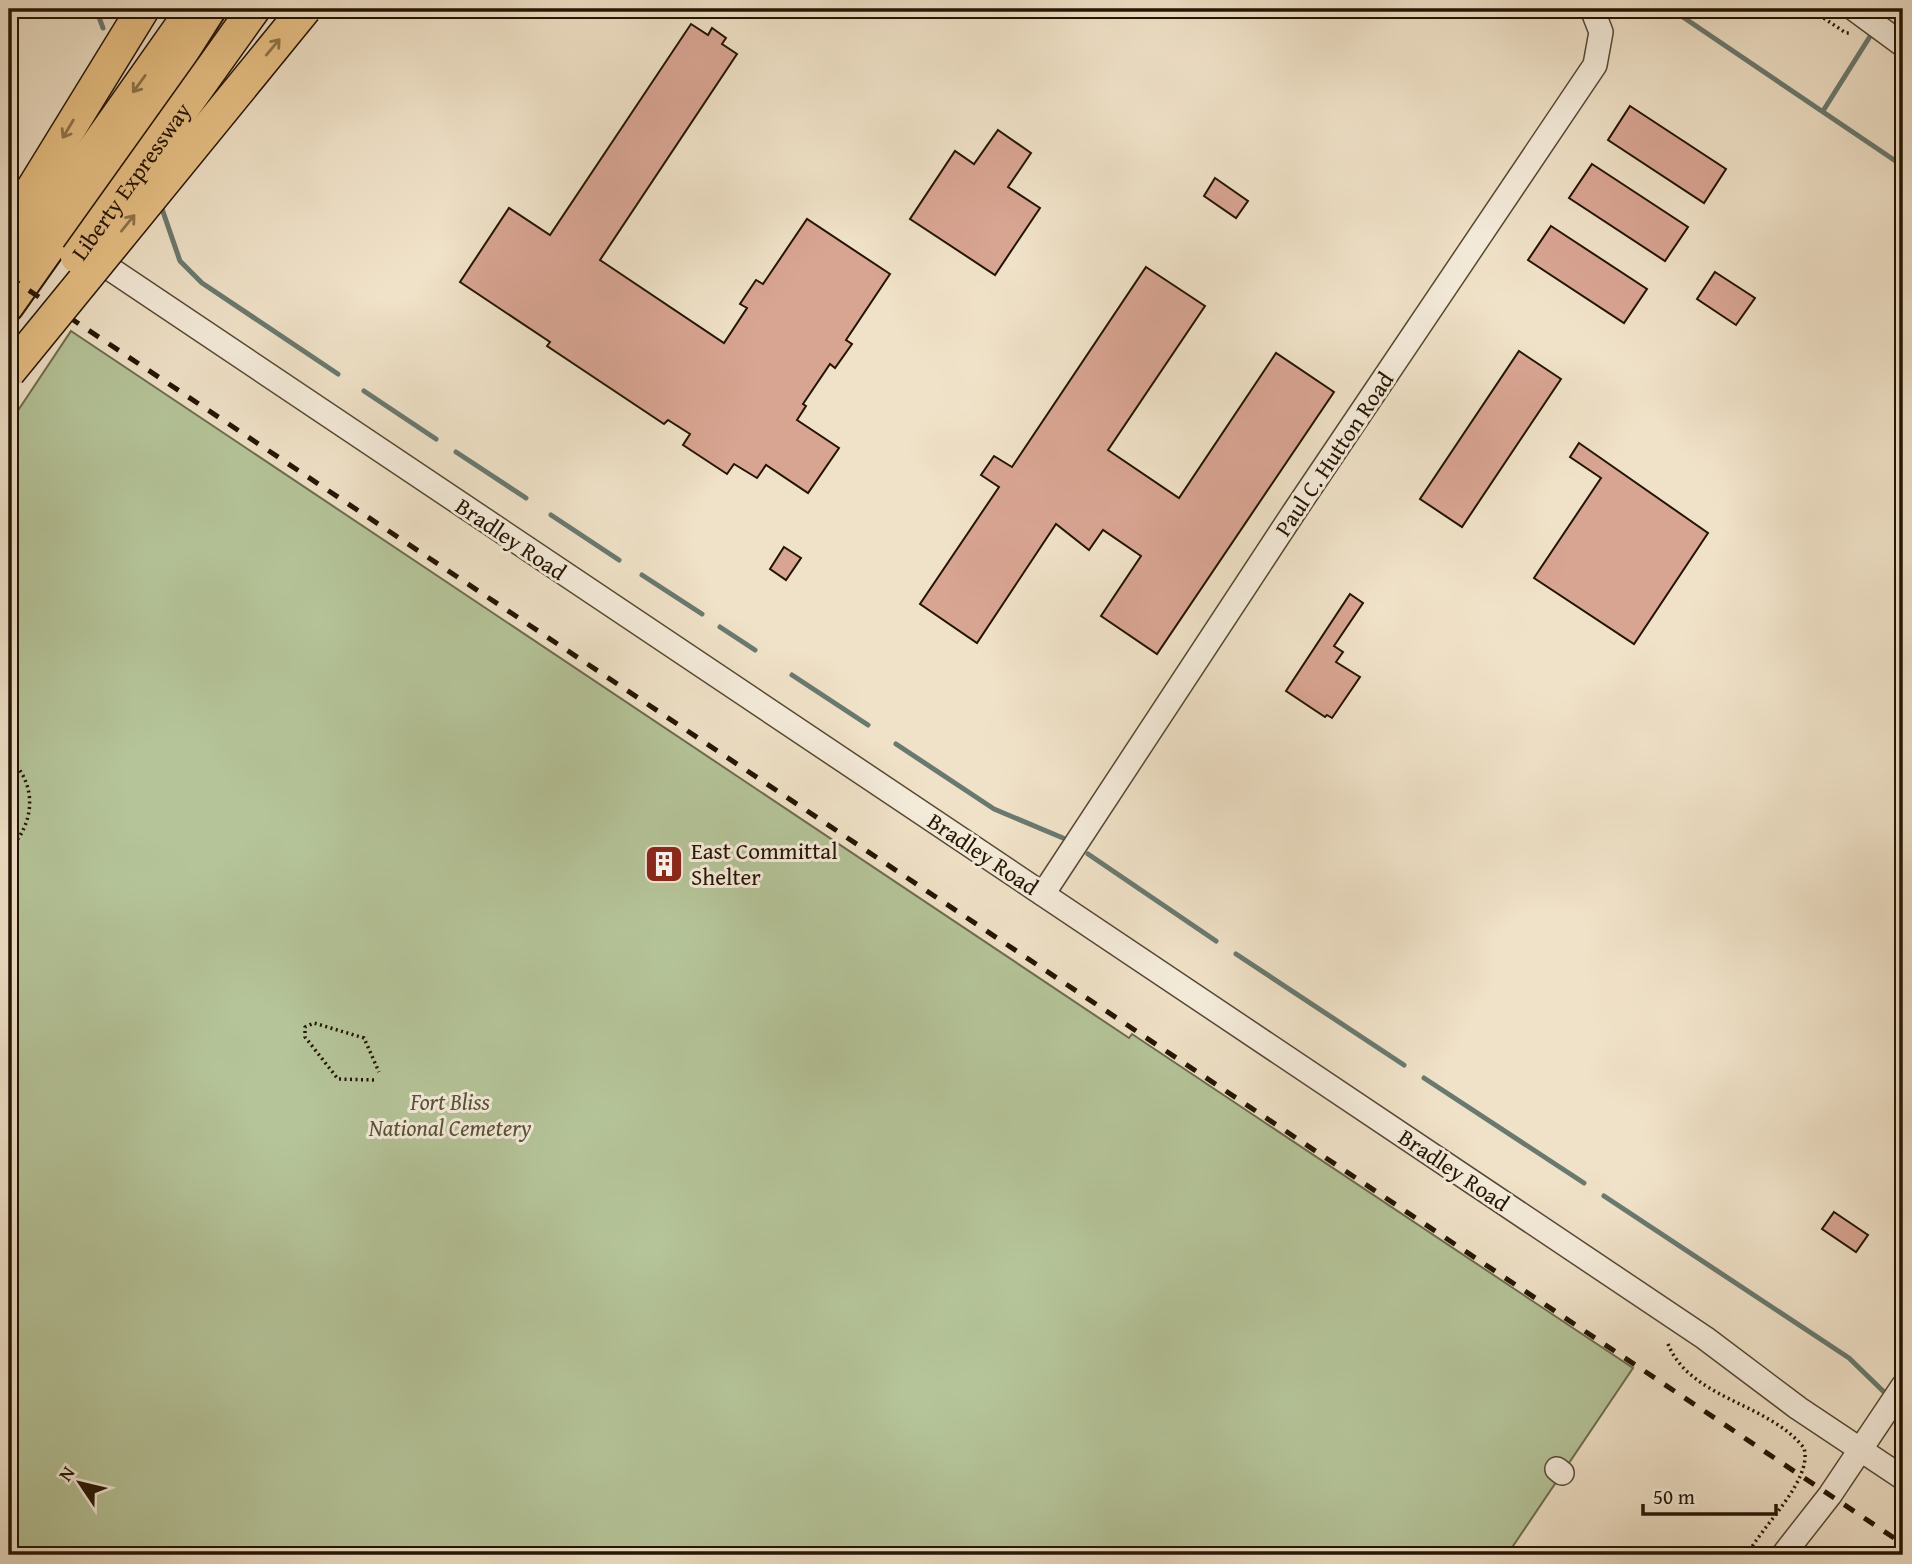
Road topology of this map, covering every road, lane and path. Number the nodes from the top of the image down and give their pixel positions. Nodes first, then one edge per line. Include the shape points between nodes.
1 (142, 9) edge
2 (193, 9) edge
3 (212, 9) edge
4 (236, 9) edge
5 (254, 9) edge
6 (305, 9) edge
7 (1591, 9) edge
8 (1856, 10) edge
9 (1903, 45) edge
10 (146, 113) junction
11 (9, 227) edge
12 (60, 234) junction
13 (9, 270) edge
14 (9, 307) edge
15 (9, 356) edge
16 (9, 372) edge
17 (9, 758) edge
18 (9, 850) edge
19 (1043, 894) junction
20 (379, 1072) dead end
21 (373, 1080) dead end
22 (1668, 1343) dead end
23 (1903, 1386) edge
24 (1860, 1450) junction
25 (1903, 1478) edge
26 (1747, 1555) edge
27 (1783, 1555) edge

1 -> 11 highway
2 -> 13 highway
3 - 10 main road
4 - 10 main road
5 - 15 highway, Liberty Expressway, bridge
16 -> 6 highway, bridge
7 - 19 street, Paul C. Hutton Road via 1601,32 1595,65
8 - 9 street
10 - 12 main road
12 - 14 main road
12 - 19 street, Bradley Road
17 - 18 path via 27,783 31,803 28,822
19 - 24 street, Bradley Road via 1705,1338
20 - 21 path via 365,1038 314,1023 305,1027 305,1037 338,1079
22 - 26 path via 1679,1365 1804,1448 1801,1476
23 - 24 street
24 - 25 street, Bradley Road
24 - 27 street

